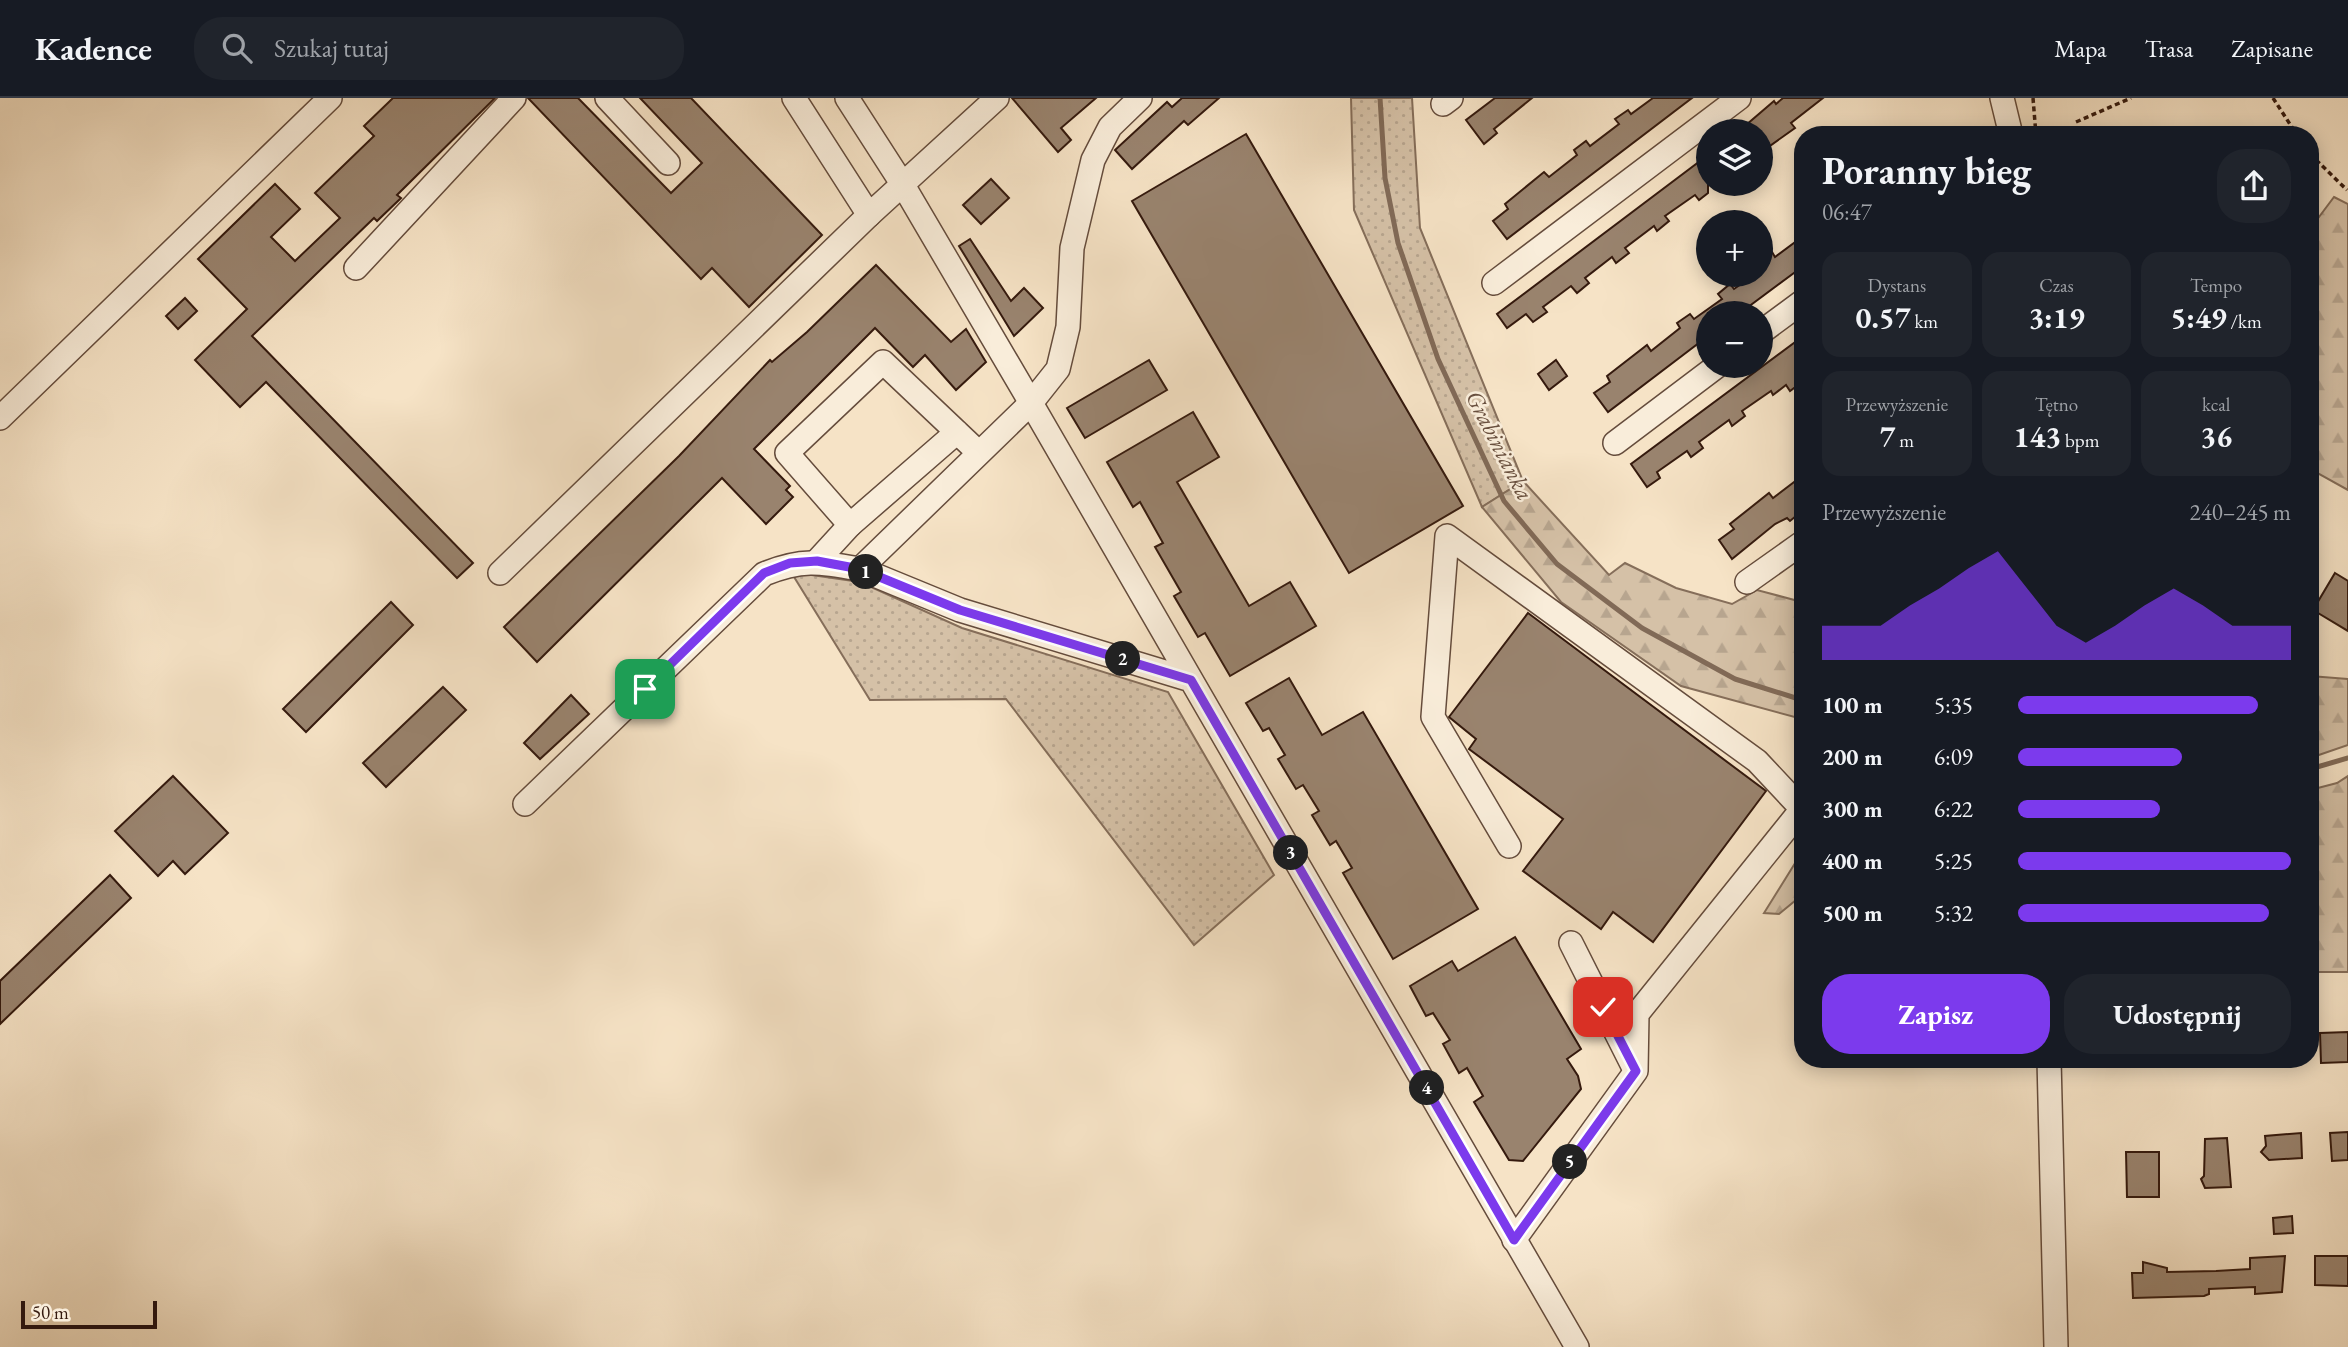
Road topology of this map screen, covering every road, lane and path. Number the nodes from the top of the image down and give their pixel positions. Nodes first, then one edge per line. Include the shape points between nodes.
1 (330, 98) edge
2 (514, 98) edge
3 (607, 98) edge
4 (794, 98) edge
5 (847, 98) edge
6 (997, 98) edge
7 (1140, 98) edge
8 (1739, 98) edge
9 (2002, 98) edge
10 (2014, 98) edge
11 (2033, 98) edge
12 (2131, 98) edge
13 (2273, 98) edge
14 (2076, 122) dead end
15 (2010, 126) edge
16 (2012, 126) edge
17 (2035, 126) edge
18 (2291, 126) edge
19 (668, 163) dead end
20 (2319, 163) edge
21 (903, 185) junction
22 (2347, 190) edge
23 (869, 215) junction
24 (356, 268) dead end
25 (1494, 283) dead end
26 (1794, 308) edge
27 (1773, 323) edge
28 (1701, 378) edge
29 (1031, 403) junction
30 (0, 418) edge
31 (957, 432) junction
32 (1615, 443) dead end
33 (978, 452) junction
34 (850, 525) junction
35 (1794, 549) edge
36 (817, 561) junction
37 (860, 569) junction
38 (500, 573) dead end
39 (1747, 582) dead end
40 (1191, 680) junction
41 (1794, 799) edge
42 (525, 804) dead end
43 (1794, 818) edge
44 (1509, 846) dead end
45 (1571, 943) dead end
46 (2049, 1068) edge
47 (1636, 1071) junction
48 (1514, 1240) junction
49 (1577, 1347) edge
50 (2056, 1347) edge

1 - 30 street
2 - 24 street
3 - 19 street
4 - 23 street
5 - 21 street
6 - 21 street
7 - 29 street via 1110,127 1093,160 1072,248 1068,327 1058,369
8 - 25 street
9 - 15 street
10 - 16 street
11 - 17 path
12 - 14 path
13 - 18 path
20 - 22 path
21 - 23 street
21 - 29 street
23 - 38 street
26 - 27 street
28 - 32 street
29 - 33 street
29 - 40 street
31 - 33 street
31 - 34 street
31 - 34 street via 883,362 787,453
33 - 37 street
34 - 36 street
35 - 39 street
36 - 37 street
36 - 42 street via 790,563 764,573
37 - 40 street via 960,610
40 - 48 street
41 - 44 street via 1758,761 1447,536 1433,717
43 - 47 street via 1637,1014
45 - 47 street
46 - 50 street
47 - 48 street
48 - 49 street

